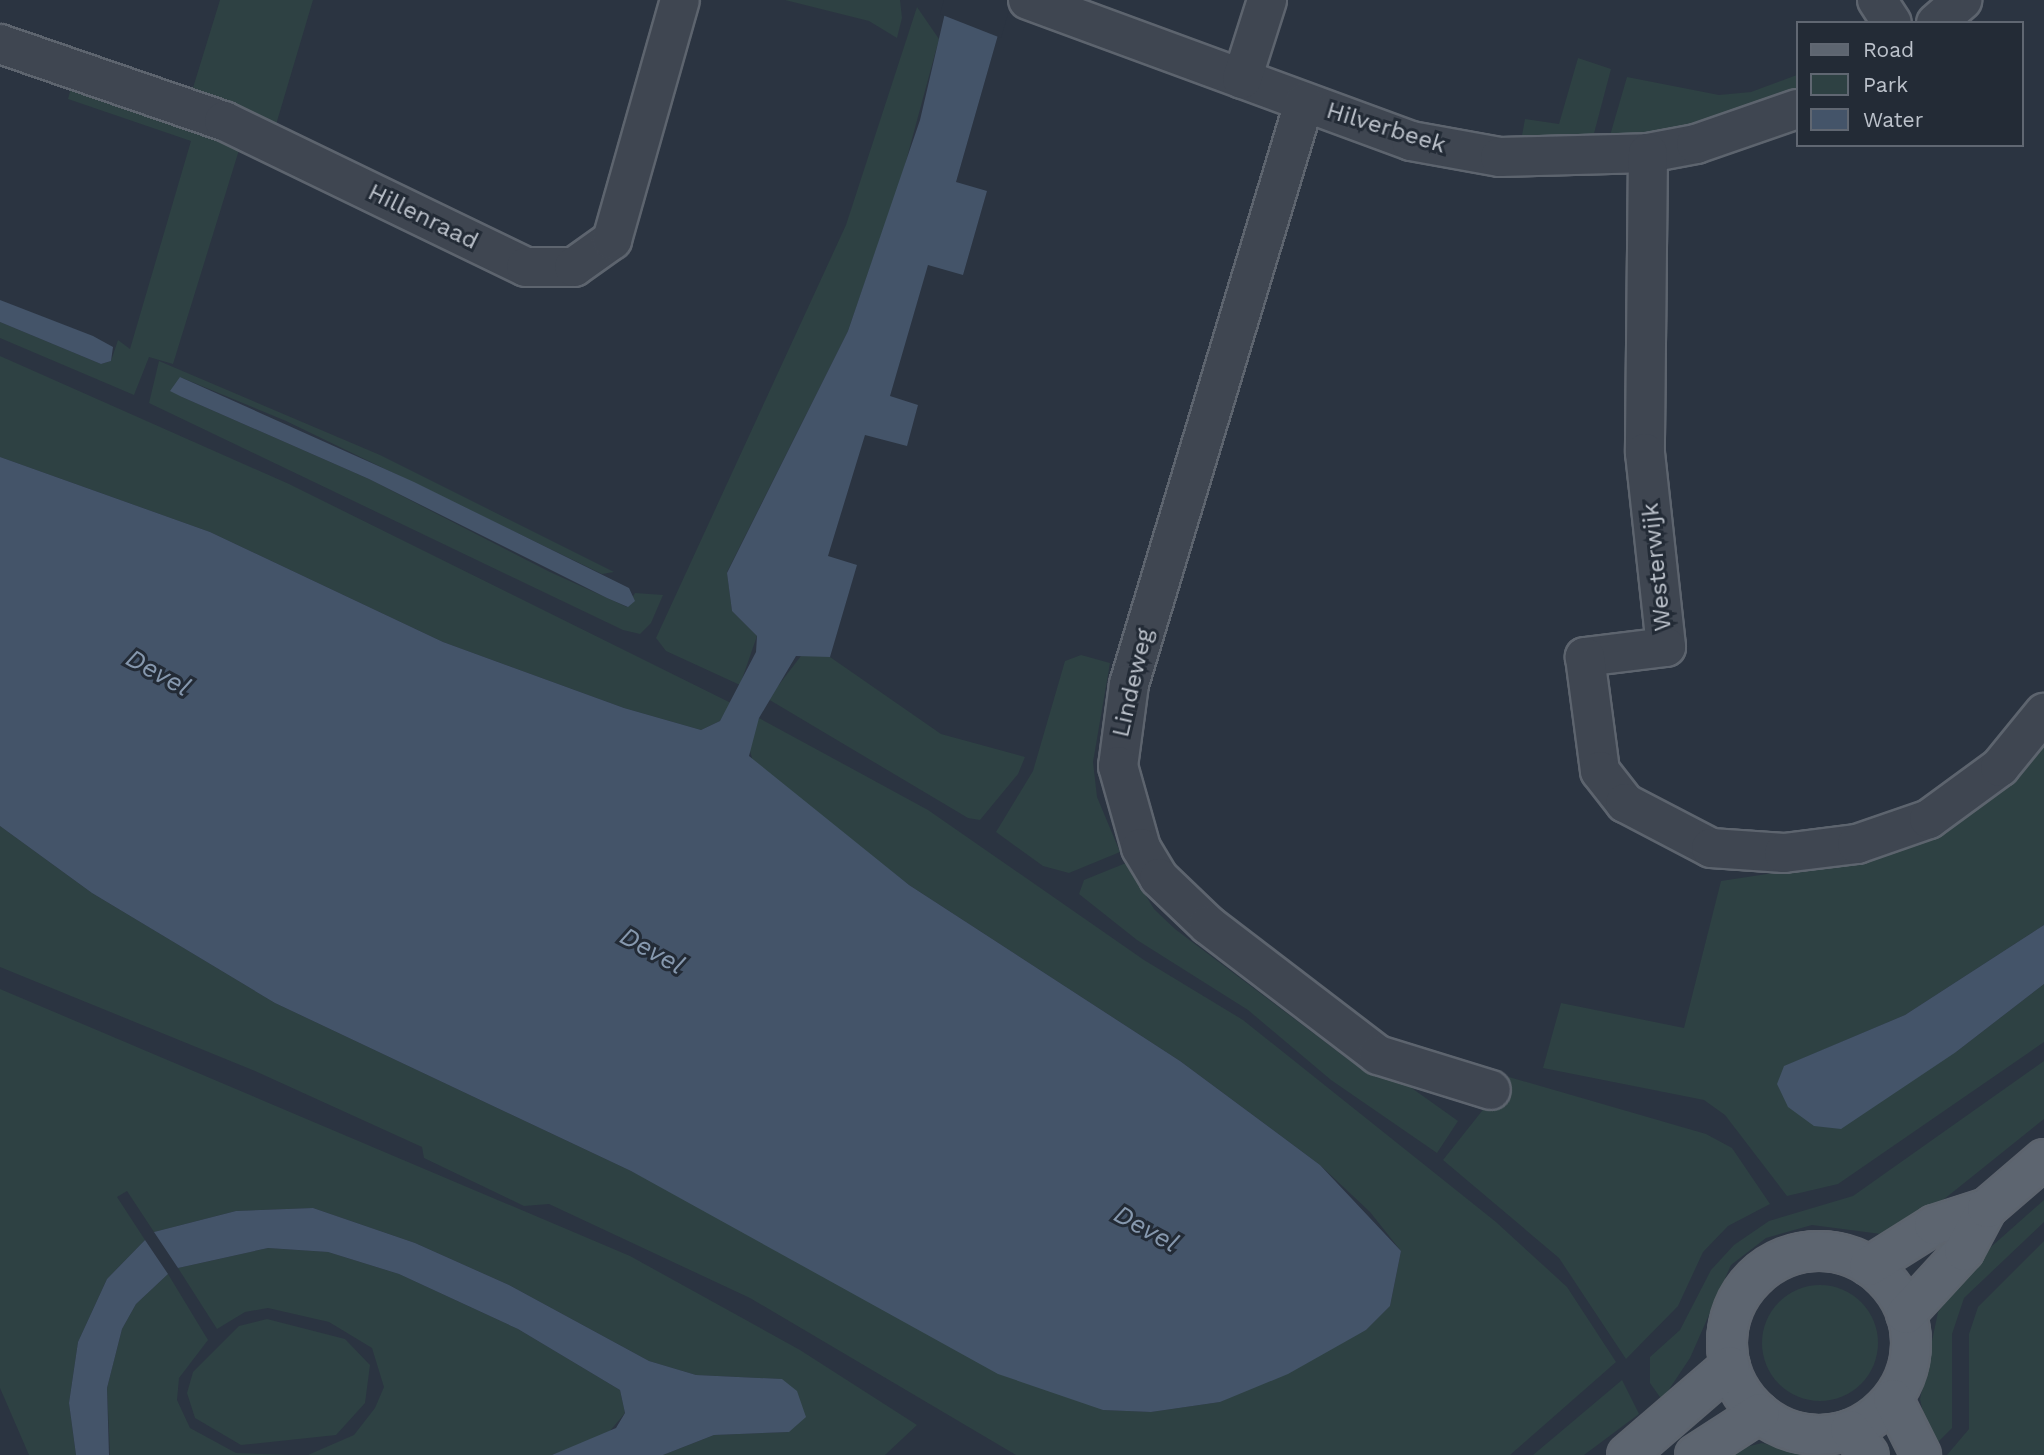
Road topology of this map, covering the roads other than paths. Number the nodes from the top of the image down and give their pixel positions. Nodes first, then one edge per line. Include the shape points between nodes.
1 (680, 0) edge
2 (1028, 0) edge
3 (1267, 0) edge
4 (1877, 0) edge
5 (1962, 0) edge
6 (1891, 21) edge
7 (1938, 21) edge
8 (0, 44) edge
9 (1242, 79) junction
10 (1304, 103) junction
11 (1796, 109) edge
12 (1648, 153) junction
13 (2044, 713) edge
14 (1490, 1090) dead end
15 (2044, 1159) edge
16 (1987, 1208) junction
17 (1869, 1266) junction
18 (1906, 1314) junction
19 (1730, 1366) junction
20 (1892, 1399) junction
21 (1760, 1413) junction
22 (1860, 1442) edge
23 (1628, 1455) edge
24 (1695, 1455) edge
25 (1921, 1455) edge

1 - 8 street, Hillenraad via 612,240 574,267 526,267 224,121
2 - 9 street, Hilverbeek
3 - 9 street
4 - 6 street
5 - 7 street
9 - 10 street, Hilverbeek
10 - 12 street, Hilverbeek via 1411,141 1500,158
10 - 14 street, Lindeweg via 1129,684 1119,724 1120,779 1132,830 1159,878 1208,925 1378,1055
11 - 12 street, Hilverbeek via 1696,145
12 - 13 street, Westerwijk via 1645,453 1666,647 1585,657 1600,771 1625,803 1711,848 1784,853 1857,844 1929,819 2000,767
15 - 16 main road
16 - 17 main road via 1934,1225
16 - 18 main road via 1964,1251
17 - 18 main road via 1892,1287
17 - 19 main road via 1840,1254 1809,1252 1765,1269 1743,1292 1730,1320
18 - 20 main road via 1910,1357
19 - 21 main road
19 - 23 main road
20 - 22 main road
20 - 25 main road
21 - 22 main road via 1802,1433
21 - 24 main road

